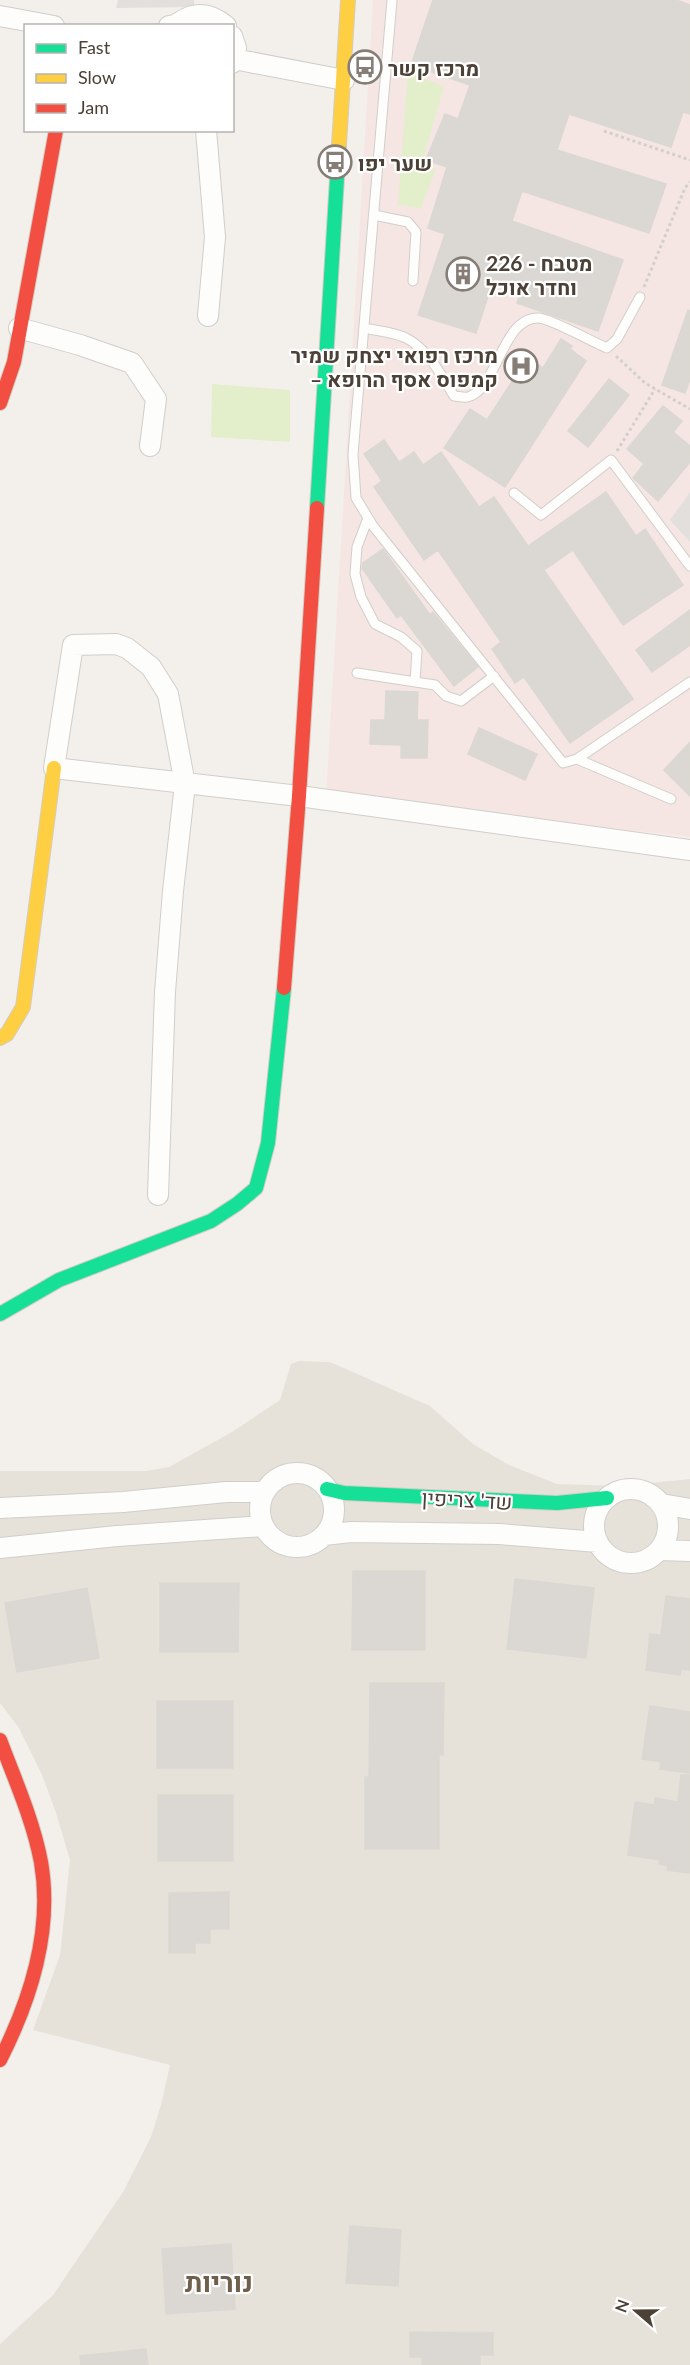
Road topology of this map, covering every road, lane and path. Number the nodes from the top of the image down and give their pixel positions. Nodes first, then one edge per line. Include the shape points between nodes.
1 (348, 0) edge
2 (392, 0) edge
3 (209, 8) edge
4 (0, 16) edge
5 (43, 24) edge
6 (179, 24) edge
7 (223, 24) edge
8 (234, 42) edge
9 (234, 57) edge
10 (234, 61) edge
11 (344, 80) junction
12 (604, 131) dead end
13 (56, 132) edge
14 (206, 132) edge
15 (690, 160) edge
16 (690, 182) edge
17 (374, 215) junction
18 (413, 281) dead end
19 (640, 297) joint
20 (208, 316) dead end
21 (19, 328) junction
22 (364, 328) junction
23 (607, 348) junction
24 (655, 389) junction
25 (0, 403) edge
26 (690, 409) edge
27 (150, 446) dead end
28 (611, 460) junction
29 (514, 493) dead end
30 (368, 518) junction
31 (690, 566) edge
32 (357, 673) dead end
33 (494, 676) junction
34 (415, 682) junction
35 (690, 682) edge
36 (577, 759) junction
37 (54, 768) junction
38 (185, 784) junction
39 (299, 796) junction
40 (671, 799) dead end
41 (690, 850) edge
42 (0, 1038) edge
43 (158, 1195) dead end
44 (0, 1314) edge
45 (327, 1489) junction
46 (265, 1492) junction
47 (607, 1498) junction
48 (661, 1504) junction
49 (0, 1508) edge
50 (690, 1509) edge
51 (263, 1526) junction
52 (324, 1535) junction
53 (598, 1542) junction
54 (0, 1548) edge
55 (659, 1550) junction
56 (690, 1551) edge
57 (0, 1740) edge
58 (0, 2060) edge

1 - 11 street
2 - 17 lane
3 - 6 street
3 - 7 street
4 - 5 street
8 - 9 street
10 - 11 street
11 - 39 street
12 - 15 path
13 - 21 street
14 - 20 street via 215,237
16 - 19 path
17 - 18 lane via 408,222 416,232
17 - 22 lane
19 - 23 lane via 617,339
21 - 25 street via 14,362
21 - 27 street via 132,363 156,399
22 - 23 lane via 407,338 421,349 454,396 468,397 481,388 516,328 529,319 541,318
22 - 30 lane via 353,453 356,498
23 - 24 path
24 - 26 path
24 - 28 path
28 - 29 lane via 541,515
28 - 31 lane
30 - 33 lane
30 - 34 lane via 357,547 355,574 375,624 401,637 417,651
32 - 34 lane
33 - 34 lane via 461,701 446,696 435,685
33 - 36 lane via 563,763
35 - 36 lane
36 - 40 lane
37 - 38 street
37 - 38 street via 73,645 116,644 151,667 168,694
37 - 42 street via 23,1007 7,1034
38 - 39 street
38 - 43 street via 165,992
39 - 41 street
39 - 44 street via 268,1143 256,1188 211,1221 59,1280
45 - 46 street via 307,1474 294,1473 272,1482
45 - 47 street, שד' צריפין via 557,1503
45 - 52 street via 334,1512
46 - 49 street
46 - 51 street via 260,1503
47 - 48 street via 617,1491 642,1490
47 - 53 street via 595,1518
48 - 50 street
48 - 55 street via 668,1528
51 - 52 street via 270,1536 291,1547 315,1542
51 - 54 street
52 - 53 street, שד' צריפין via 499,1534
53 - 55 street via 610,1555 626,1563 649,1558
55 - 56 street
57 - 58 street via 28,1813 46,1900 44,1934 31,1987

